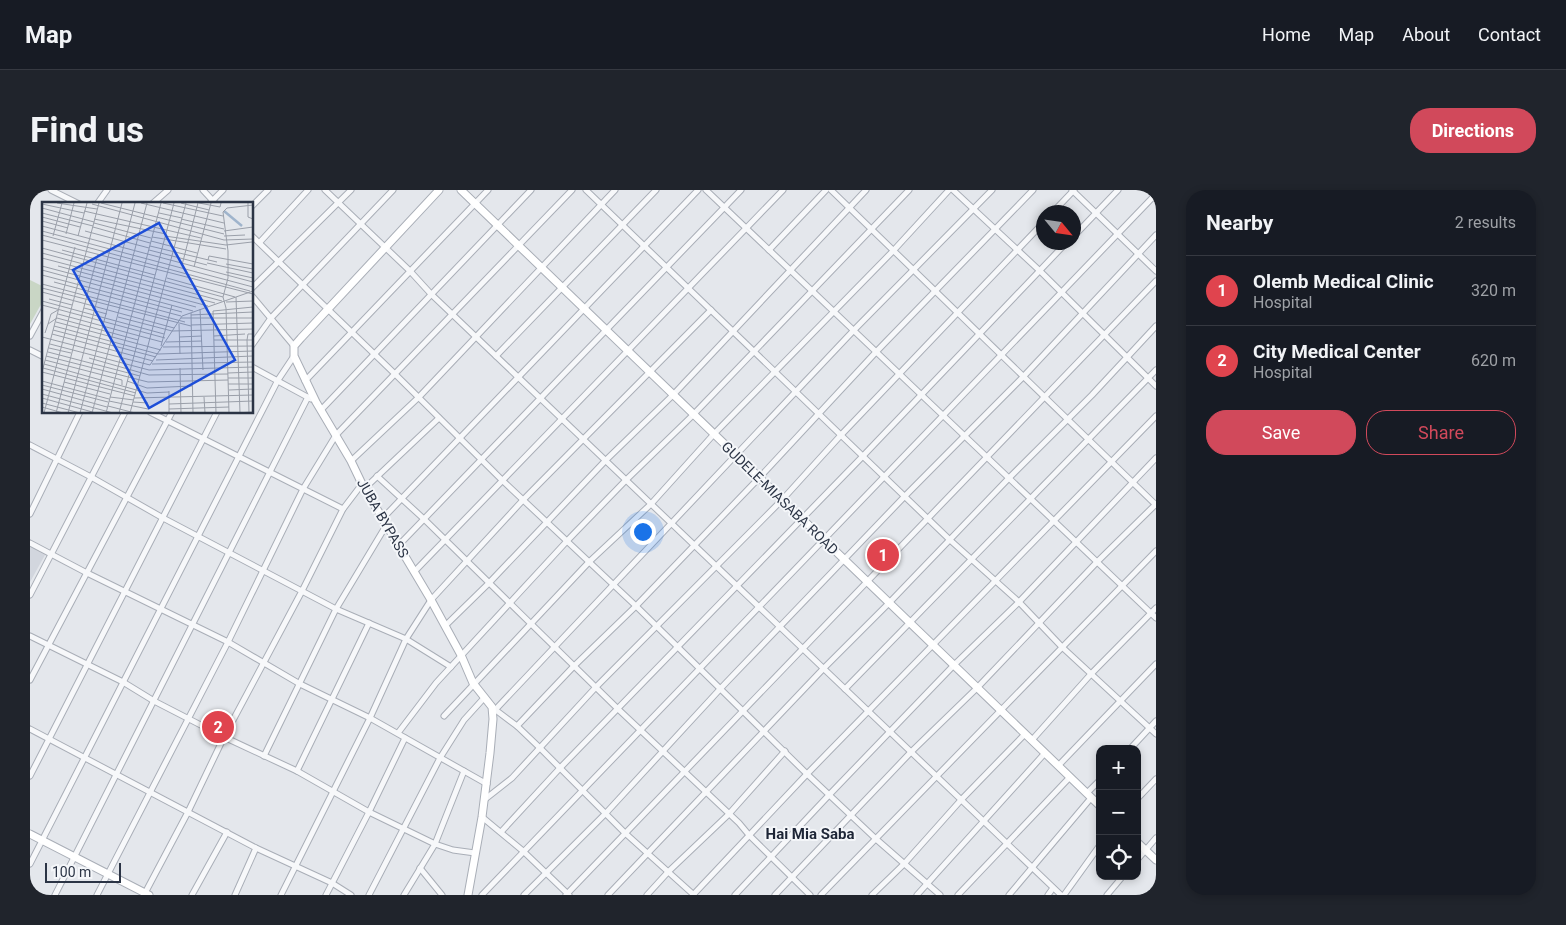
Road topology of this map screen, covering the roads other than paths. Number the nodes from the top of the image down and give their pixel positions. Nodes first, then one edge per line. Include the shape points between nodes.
1 (51, 190) edge
2 (67, 190) edge
3 (106, 190) edge
4 (168, 190) edge
5 (203, 190) edge
6 (223, 190) edge
7 (268, 190) edge
8 (308, 190) edge
9 (326, 190) edge
10 (351, 190) edge
11 (393, 190) edge
12 (439, 190) edge
13 (461, 190) edge
14 (488, 190) edge
15 (531, 190) edge
16 (572, 190) edge
17 (586, 190) edge
18 (615, 190) edge
19 (656, 190) edge
20 (698, 190) edge
21 (706, 190) edge
22 (741, 190) edge
23 (783, 190) edge
24 (826, 190) edge
25 (830, 190) edge
26 (866, 190) edge
27 (909, 190) edge
28 (949, 190) edge
29 (953, 190) edge
30 (992, 190) edge
31 (1033, 190) edge
32 (1073, 190) edge
33 (1118, 190) edge
34 (1156, 194) edge
35 (63, 196) junction
36 (75, 202) edge
37 (98, 202) edge
38 (154, 202) edge
39 (211, 202) edge
40 (213, 202) edge
41 (339, 202) junction
42 (254, 204) edge
43 (474, 204) junction
44 (601, 205) junction
45 (1059, 205) edge
46 (724, 207) junction
47 (849, 208) junction
48 (974, 210) junction
49 (1096, 213) junction
50 (361, 224) junction
51 (622, 225) junction
52 (497, 226) junction
53 (746, 228) junction
54 (1081, 229) edge
55 (871, 230) junction
56 (995, 230) junction
57 (1036, 230) edge
58 (1118, 234) junction
59 (1156, 234) edge
60 (254, 238) edge
61 (260, 242) junction
62 (518, 246) junction
63 (645, 246) junction
64 (386, 247) junction
65 (769, 250) junction
66 (893, 250) junction
67 (1017, 250) junction
68 (1060, 250) edge
69 (1138, 253) junction
70 (279, 262) junction
71 (666, 267) junction
72 (541, 268) junction
73 (410, 270) junction
74 (791, 270) junction
75 (913, 270) junction
76 (1156, 270) edge
77 (1040, 271) junction
78 (1156, 281) edge
79 (303, 284) junction
80 (254, 286) edge
81 (562, 288) junction
82 (688, 288) junction
83 (812, 290) junction
84 (935, 291) junction
85 (1062, 293) junction
86 (431, 294) junction
87 (254, 298) edge
88 (584, 309) junction
89 (329, 310) junction
90 (711, 310) junction
91 (833, 311) junction
92 (958, 313) junction
93 (42, 314) edge
94 (453, 314) junction
95 (1083, 314) junction
96 (271, 318) junction
97 (1156, 326) edge
98 (606, 330) junction
99 (854, 330) junction
100 (733, 331) junction
101 (352, 332) junction
102 (979, 334) junction
103 (1105, 334) junction
104 (30, 336) edge
105 (476, 336) junction
106 (254, 342) edge
107 (294, 346) junction
108 (30, 350) edge
109 (628, 351) junction
110 (754, 351) junction
111 (876, 352) junction
112 (374, 354) junction
113 (42, 356) edge
114 (294, 356) junction
115 (496, 356) junction
116 (1002, 356) junction
117 (1126, 357) junction
118 (254, 368) edge
119 (1156, 370) edge
120 (775, 372) junction
121 (650, 373) junction
122 (396, 374) junction
123 (900, 375) junction
124 (519, 376) junction
125 (1023, 377) junction
126 (1148, 379) junction
127 (278, 380) junction
128 (305, 381) junction
129 (1156, 386) edge
130 (796, 391) junction
131 (673, 395) junction
132 (921, 395) junction
133 (308, 397) junction
134 (419, 397) junction
135 (540, 398) junction
136 (1045, 398) junction
137 (316, 402) junction
138 (321, 410) junction
139 (818, 413) junction
140 (79, 414) edge
141 (124, 414) edge
142 (153, 414) edge
143 (171, 414) edge
144 (216, 414) edge
145 (693, 415) junction
146 (943, 416) junction
147 (1156, 416) edge
148 (439, 418) junction
149 (562, 419) junction
150 (1067, 419) junction
151 (167, 422) junction
152 (714, 434) junction
153 (336, 435) junction
154 (841, 435) junction
155 (965, 436) junction
156 (461, 438) junction
157 (204, 439) junction
158 (584, 440) junction
159 (1089, 440) junction
160 (30, 445) edge
161 (736, 455) junction
162 (239, 456) junction
163 (863, 456) junction
164 (986, 457) junction
165 (1156, 458) edge
166 (481, 459) junction
167 (57, 460) junction
168 (606, 460) junction
169 (351, 461) junction
170 (1111, 462) junction
171 (270, 473) junction
172 (377, 476) junction
173 (91, 477) junction
174 (884, 477) junction
175 (759, 478) junction
176 (1009, 478) junction
177 (626, 480) junction
178 (502, 481) junction
179 (1133, 482) junction
180 (364, 486) junction
181 (303, 489) junction
182 (905, 496) junction
183 (127, 497) junction
184 (401, 499) junction
185 (1031, 499) junction
186 (523, 500) junction
187 (782, 500) junction
188 (651, 504) junction
189 (1156, 504) edge
190 (343, 509) junction
191 (30, 514) edge
192 (163, 518) junction
193 (928, 518) junction
194 (802, 519) junction
195 (425, 520) junction
196 (385, 521) junction
197 (546, 521) junction
198 (1054, 521) junction
199 (672, 524) junction
200 (198, 536) junction
201 (445, 540) junction
202 (824, 540) junction
203 (950, 540) junction
204 (567, 541) junction
205 (30, 542) edge
206 (1076, 542) junction
207 (694, 545) junction
208 (398, 546) junction
209 (1156, 551) edge
210 (229, 552) junction
211 (52, 554) junction
212 (971, 559) junction
213 (845, 560) junction
214 (467, 561) junction
215 (589, 562) junction
216 (1097, 562) junction
217 (716, 566) junction
218 (262, 570) junction
219 (414, 572) junction
220 (87, 573) junction
221 (995, 580) junction
222 (867, 582) junction
223 (489, 583) junction
224 (614, 585) junction
225 (1121, 585) junction
226 (737, 586) junction
227 (124, 591) junction
228 (302, 591) junction
229 (30, 595) edge
230 (431, 600) junction
231 (1019, 602) junction
232 (510, 603) junction
233 (889, 603) junction
234 (636, 606) junction
235 (759, 606) junction
236 (1156, 608) edge
237 (160, 609) junction
238 (336, 609) junction
239 (1151, 613) junction
240 (1156, 618) edge
241 (369, 623) junction
242 (531, 623) junction
243 (1040, 623) junction
244 (910, 624) junction
245 (193, 625) junction
246 (445, 626) junction
247 (656, 626) junction
248 (780, 627) junction
249 (30, 636) edge
250 (406, 639) junction
251 (228, 642) junction
252 (932, 645) junction
253 (48, 646) junction
254 (554, 646) junction
255 (678, 647) junction
256 (1062, 647) junction
257 (802, 648) junction
258 (461, 655) junction
259 (264, 663) junction
260 (1156, 664) edge
261 (88, 665) junction
262 (954, 665) junction
263 (574, 666) junction
264 (451, 667) junction
265 (700, 668) junction
266 (823, 669) junction
267 (1091, 674) junction
268 (30, 680) edge
269 (123, 682) junction
270 (300, 684) junction
271 (473, 684) junction
272 (596, 687) junction
273 (721, 688) junction
274 (977, 688) junction
275 (845, 689) junction
276 (484, 698) junction
277 (332, 699) junction
278 (1120, 700) junction
279 (154, 701) junction
280 (493, 708) junction
281 (618, 709) junction
282 (1001, 710) junction
283 (743, 711) junction
284 (868, 712) junction
285 (444, 716) dead end
286 (188, 718) junction
287 (370, 718) junction
288 (1156, 721) edge
289 (517, 726) junction
290 (1150, 728) junction
291 (30, 729) edge
292 (640, 730) junction
293 (764, 730) junction
294 (889, 732) junction
295 (398, 733) junction
296 (1026, 734) junction
297 (1156, 734) edge
298 (224, 737) junction
299 (50, 738) junction
300 (406, 738) junction
301 (1032, 740) junction
302 (1134, 745) edge
303 (540, 748) junction
304 (662, 751) junction
305 (785, 751) junction
306 (910, 752) junction
307 (1045, 753) junction
308 (264, 756) junction
309 (84, 757) junction
310 (440, 758) junction
311 (1058, 766) junction
312 (560, 768) junction
313 (297, 771) junction
314 (464, 771) junction
315 (685, 772) junction
316 (117, 774) junction
317 (807, 774) junction
318 (30, 776) edge
319 (936, 777) junction
320 (1070, 777) junction
321 (1156, 779) edge
322 (487, 784) junction
323 (1096, 786) edge
324 (582, 790) junction
325 (150, 792) junction
326 (332, 792) junction
327 (705, 792) junction
328 (830, 794) junction
329 (1141, 795) edge
330 (1089, 796) junction
331 (484, 800) junction
332 (961, 800) junction
333 (1096, 802) edge
334 (188, 812) junction
335 (370, 812) junction
336 (606, 813) junction
337 (729, 814) junction
338 (851, 814) junction
339 (482, 817) junction
340 (984, 822) junction
341 (403, 829) junction
342 (227, 832) junction
343 (501, 832) junction
344 (626, 833) junction
345 (30, 834) edge
346 (749, 835) junction
347 (1156, 838) edge
348 (876, 839) junction
349 (42, 840) junction
350 (435, 844) junction
351 (1006, 844) junction
352 (1141, 846) edge
353 (256, 848) junction
354 (1096, 850) edge
355 (1146, 850) junction
356 (523, 851) junction
357 (476, 853) junction
358 (647, 853) junction
359 (771, 856) junction
360 (1141, 856) edge
361 (75, 857) junction
362 (1156, 860) edge
363 (30, 864) edge
364 (904, 864) junction
365 (295, 865) junction
366 (1031, 867) junction
367 (420, 868) junction
368 (546, 872) junction
369 (668, 872) junction
370 (108, 873) junction
371 (792, 877) junction
372 (1120, 880) edge
373 (332, 883) junction
374 (927, 884) junction
375 (1053, 888) junction
376 (146, 894) edge
377 (567, 894) edge
378 (56, 895) edge
379 (97, 895) edge
380 (192, 895) edge
381 (235, 895) edge
382 (281, 895) edge
383 (326, 895) edge
384 (351, 895) edge
385 (369, 895) edge
386 (404, 895) edge
387 (442, 895) edge
388 (468, 895) edge
389 (482, 895) edge
390 (524, 895) edge
391 (608, 895) edge
392 (647, 895) edge
393 (693, 895) edge
394 (735, 895) edge
395 (775, 895) edge
396 (810, 895) edge
397 (821, 895) edge
398 (872, 895) edge
399 (917, 895) edge
400 (940, 895) edge
401 (958, 895) edge
402 (1009, 895) edge
403 (1048, 895) edge
404 (1063, 895) edge
405 (1107, 895) edge

1 - 35 street
2 - 35 street
3 - 37 street
4 - 38 street
5 - 39 street
6 - 40 street
7 - 42 street
8 - 61 street
9 - 41 street
10 - 41 street
11 - 50 street
12 - 64 main road
13 - 43 main road, GUDELE-MIASABA ROAD
14 - 43 street
15 - 52 street
16 - 62 street
17 - 44 street
18 - 44 street
19 - 51 street
20 - 63 street
21 - 46 street
22 - 46 street
23 - 53 street
24 - 65 street
25 - 47 street
26 - 47 street
27 - 55 street
28 - 66 street
29 - 48 street
30 - 48 street
31 - 56 street
32 - 45 street
32 - 49 street
33 - 49 street
34 - 58 street
35 - 36 street
41 - 50 street
41 - 70 street
43 - 52 main road, GUDELE-MIASABA ROAD
43 - 73 street
44 - 51 street
44 - 72 street
46 - 53 street
46 - 71 street
47 - 55 street
47 - 74 street
48 - 56 street
48 - 75 street
49 - 54 street
49 - 58 street
50 - 64 street
50 - 79 street
51 - 63 street
51 - 81 street
52 - 62 main road, GUDELE-MIASABA ROAD
52 - 86 street
53 - 65 street
53 - 82 street
55 - 66 street
55 - 83 street
56 - 67 street
56 - 84 street
57 - 67 street
58 - 69 street
58 - 85 street
59 - 69 street
60 - 61 street
61 - 70 street
62 - 72 main road, GUDELE-MIASABA ROAD
62 - 94 street
63 - 71 street
63 - 88 street
64 - 73 street
64 - 89 main road
65 - 74 street
66 - 75 street
66 - 91 street
67 - 77 street
67 - 92 street
68 - 77 street
69 - 76 street
69 - 95 street
70 - 79 street
70 - 80 street
71 - 82 street
71 - 98 street
72 - 81 main road, GUDELE-MIASABA ROAD
72 - 105 street
73 - 86 street
73 - 101 street
74 - 83 street
74 - 100 street
75 - 84 street
75 - 99 street
77 - 85 street
77 - 102 street
78 - 103 street
79 - 89 street
79 - 96 street
81 - 88 main road, GUDELE-MIASABA ROAD
81 - 115 street
82 - 90 street
82 - 109 street
83 - 91 street
83 - 110 street
84 - 92 street
84 - 111 street
85 - 95 street
85 - 116 street
86 - 94 street
86 - 112 street
87 - 96 street
88 - 98 main road, GUDELE-MIASABA ROAD
88 - 124 street
89 - 101 street
89 - 107 main road
90 - 100 street
90 - 121 street
91 - 99 street
91 - 120 street
92 - 102 street
92 - 123 street
93 - 104 street
94 - 105 street
94 - 122 street
95 - 103 street
95 - 125 street
96 - 106 street
96 - 107 street
97 - 117 street
98 - 109 main road, GUDELE-MIASABA ROAD
98 - 135 street
99 - 111 street
99 - 130 street
100 - 110 street
100 - 131 street
101 - 112 street
101 - 128 street
102 - 116 street
102 - 132 street
103 - 117 street
103 - 136 street
105 - 115 street
105 - 134 street
107 - 114 main road, JUBA BYPASS
108 - 113 street
109 - 121 main road, GUDELE-MIASABA ROAD
109 - 149 street
110 - 120 street
110 - 145 street
111 - 123 street
111 - 139 street
112 - 122 street
112 - 138 street
114 - 127 street
114 - 128 main road, JUBA BYPASS
115 - 124 street
116 - 125 street
116 - 146 street
117 - 126 street
117 - 150 street
118 - 127 street
119 - 126 street
120 - 130 street
120 - 152 street
121 - 131 main road, GUDELE-MIASABA ROAD
121 - 158 street
122 - 134 street
122 - 153 street
123 - 132 street
123 - 154 street
124 - 135 street
124 - 156 street
125 - 136 street
125 - 155 street
126 - 129 street
126 - 159 street
127 - 133 street
127 - 162 street
128 - 137 main road, JUBA BYPASS
130 - 139 street
130 - 161 street
131 - 145 main road, GUDELE-MIASABA ROAD
131 - 168 street
132 - 146 street
132 - 163 street
133 - 137 street
133 - 171 street
134 - 148 street
134 - 169 street
135 - 149 street
135 - 166 street
136 - 150 street
136 - 164 street
137 - 138 main road, JUBA BYPASS
138 - 153 main road, JUBA BYPASS
139 - 154 street
139 - 175 street
140 - 167 street
141 - 173 street
142 - 151 street
143 - 151 street
144 - 157 street
145 - 152 main road, GUDELE-MIASABA ROAD
145 - 177 street
146 - 155 street
146 - 174 street
147 - 170 street
148 - 156 street
148 - 172 street
149 - 158 street
149 - 178 street
150 - 159 street
150 - 176 street
151 - 157 street
151 - 183 street
152 - 161 main road, GUDELE-MIASABA ROAD
152 - 188 street
153 - 169 main road, JUBA BYPASS
153 - 181 street
154 - 163 street
154 - 187 street
155 - 164 street
155 - 182 street
156 - 166 street
156 - 184 street
157 - 162 street
157 - 192 street
158 - 168 street
158 - 186 street
159 - 170 street
159 - 185 street
160 - 167 street
161 - 175 main road, GUDELE-MIASABA ROAD
161 - 199 street
162 - 171 street
162 - 200 street
163 - 174 street
163 - 194 street
164 - 176 street
164 - 193 street
165 - 179 street
166 - 178 street
166 - 195 street
167 - 173 street
167 - 191 street
168 - 177 street
168 - 197 street
169 - 180 main road, JUBA BYPASS
170 - 179 street
170 - 198 street
171 - 181 street
171 - 210 street
172 - 180 street
172 - 184 street
173 - 183 street
173 - 211 street
174 - 182 street
174 - 202 street
175 - 187 main road, GUDELE-MIASABA ROAD
175 - 207 street
176 - 185 street
176 - 203 street
177 - 188 street
177 - 204 street
178 - 186 street
178 - 201 street
179 - 189 street
179 - 206 street
180 - 190 street
180 - 196 main road, JUBA BYPASS
181 - 190 street
181 - 218 street
182 - 193 street
182 - 213 street
183 - 192 street
183 - 220 street
184 - 195 street
184 - 196 street
185 - 198 street
185 - 212 street
186 - 197 street
186 - 214 street
187 - 194 main road, GUDELE-MIASABA ROAD
187 - 217 street
188 - 199 street
188 - 215 street
189 - 216 street
190 - 228 street
192 - 200 street
192 - 227 street
193 - 203 street
193 - 222 street
194 - 202 main road, GUDELE-MIASABA ROAD
194 - 226 street
195 - 201 street
195 - 208 street
196 - 208 main road, JUBA BYPASS
196 - 238 street
197 - 204 street
197 - 223 street
198 - 206 street
198 - 221 street
199 - 207 street
199 - 224 street
200 - 210 street
200 - 237 street
201 - 214 street
201 - 219 street
202 - 213 main road, GUDELE-MIASABA ROAD
202 - 235 street
203 - 212 street
203 - 233 street
204 - 215 street
204 - 232 street
205 - 211 street
206 - 216 street
206 - 231 street
207 - 217 street
207 - 234 street
208 - 219 main road, JUBA BYPASS
209 - 225 street
210 - 218 street
210 - 245 street
211 - 220 street
211 - 229 street
212 - 221 street
212 - 244 street
213 - 222 main road, GUDELE-MIASABA ROAD
213 - 248 street
214 - 223 street
214 - 230 street
215 - 224 street
215 - 242 street
216 - 225 street
216 - 243 street
217 - 226 street
217 - 247 street
218 - 228 street
218 - 251 street
219 - 230 main road, JUBA BYPASS
220 - 227 street
220 - 253 street
221 - 231 street
221 - 252 street
222 - 233 main road, GUDELE-MIASABA ROAD
222 - 257 street
223 - 232 street
223 - 246 street
224 - 234 street
224 - 254 street
225 - 239 street
225 - 256 street
226 - 235 street
226 - 255 street
227 - 237 street
227 - 261 street
228 - 238 street
228 - 259 street
230 - 246 main road, JUBA BYPASS
230 - 250 street
231 - 243 street
231 - 262 street
232 - 242 street
232 - 258 street
233 - 244 main road, GUDELE-MIASABA ROAD
233 - 266 street
234 - 247 street
234 - 263 street
235 - 248 street
235 - 265 street
236 - 239 street
237 - 245 street
237 - 269 street
238 - 241 street
238 - 270 street
239 - 240 street
239 - 267 street
241 - 250 street
241 - 277 street
242 - 254 street
242 - 271 street
243 - 256 street
243 - 274 street
244 - 252 main road, GUDELE-MIASABA ROAD
244 - 275 street
245 - 251 street
245 - 279 street
246 - 258 main road, JUBA BYPASS
247 - 255 street
247 - 272 street
248 - 257 street
248 - 273 street
249 - 253 street
250 - 264 street
250 - 287 street
251 - 259 street
251 - 286 street
252 - 262 main road, GUDELE-MIASABA ROAD
252 - 284 street
253 - 261 street
253 - 268 street
254 - 263 street
254 - 280 street
255 - 265 street
255 - 281 street
256 - 267 street
256 - 282 street
257 - 266 street
257 - 283 street
258 - 264 street
258 - 271 main road, JUBA BYPASS
259 - 270 street
259 - 298 street
260 - 278 street
261 - 269 street
261 - 299 street
262 - 274 main road, GUDELE-MIASABA ROAD
262 - 294 street
263 - 272 street
263 - 289 street
264 - 295 street
265 - 273 street
265 - 292 street
266 - 275 street
266 - 293 street
267 - 278 street
267 - 301 street
269 - 279 street
269 - 309 street
270 - 277 street
270 - 308 street
271 - 276 main road, JUBA BYPASS
271 - 285 street
272 - 281 street
272 - 303 street
273 - 283 street
273 - 304 street
274 - 282 main road, GUDELE-MIASABA ROAD
274 - 306 street
275 - 284 street
276 - 280 main road, JUBA BYPASS
276 - 310 street via 464,720
277 - 287 street
277 - 313 street
278 - 290 street
278 - 311 street
279 - 286 street
279 - 316 street
280 - 289 street
280 - 322 main road
281 - 292 street
281 - 312 street
282 - 296 main road, GUDELE-MIASABA ROAD
282 - 319 street
283 - 293 street
283 - 315 street
284 - 294 street
284 - 317 street
286 - 298 street
286 - 325 street
287 - 295 street
287 - 326 street
288 - 290 street
289 - 303 street
290 - 297 street
290 - 302 street
291 - 299 street
292 - 304 street
292 - 324 street
293 - 305 street
293 - 327 street
294 - 306 street
294 - 328 street
295 - 300 street
296 - 301 main road, GUDELE-MIASABA ROAD
296 - 332 street
298 - 308 street
298 - 334 street
299 - 309 street
299 - 318 street
300 - 310 street
300 - 335 street
301 - 307 main road, GUDELE-MIASABA ROAD
303 - 312 street
303 - 331 street via 512,778
304 - 315 street
304 - 336 street
305 - 317 street
305 - 337 street
306 - 319 street
306 - 338 street
307 - 311 main road, GUDELE-MIASABA ROAD
307 - 340 street
308 - 313 street
309 - 316 street
309 - 349 street
310 - 314 street
310 - 341 street
311 - 320 main road, GUDELE-MIASABA ROAD
312 - 324 street
312 - 343 street
313 - 326 street
314 - 322 street
314 - 350 street
315 - 327 street
315 - 344 street
316 - 325 street
316 - 361 street
317 - 328 street
317 - 346 street
319 - 332 street
319 - 348 street
320 - 330 main road, GUDELE-MIASABA ROAD
320 - 351 street
321 - 329 street
322 - 331 main road
323 - 330 street
324 - 336 street
324 - 356 street
325 - 334 street
325 - 370 street
326 - 335 street
326 - 365 street
327 - 337 street
327 - 358 street
328 - 338 street
328 - 359 street
330 - 333 main road, GUDELE-MIASABA ROAD
330 - 366 street
331 - 339 main road
332 - 340 street
332 - 364 street
334 - 342 street
334 - 376 street
335 - 341 street
335 - 373 street
336 - 344 street
336 - 368 street
337 - 346 street
337 - 369 street
338 - 348 street
338 - 371 street
339 - 343 street
339 - 357 main road
340 - 351 street
340 - 374 street
341 - 350 street
341 - 385 street
342 - 353 street
342 - 380 street
343 - 356 street
344 - 358 street
344 - 377 street
345 - 349 main road
346 - 359 street
346 - 393 street
347 - 355 street
348 - 364 street
348 - 397 street
349 - 361 main road
349 - 363 street
350 - 357 street
350 - 367 street
351 - 366 street
351 - 401 street
352 - 355 main road
353 - 365 street
353 - 381 street
354 - 404 street
355 - 360 street
355 - 362 main road
356 - 368 street
356 - 389 street
357 - 388 main road
358 - 369 street
358 - 391 street
359 - 371 street
359 - 394 street
361 - 370 main road
361 - 378 street
364 - 374 street
364 - 398 street
365 - 373 street
365 - 382 street
366 - 375 street
366 - 402 street
367 - 386 street
367 - 387 street
368 - 377 street
368 - 390 street
369 - 392 street
369 - 393 street
370 - 376 main road
370 - 379 street
371 - 395 street
371 - 396 street
372 - 405 street
373 - 383 street
373 - 384 street
374 - 399 street
374 - 400 street
375 - 403 street
375 - 404 street

